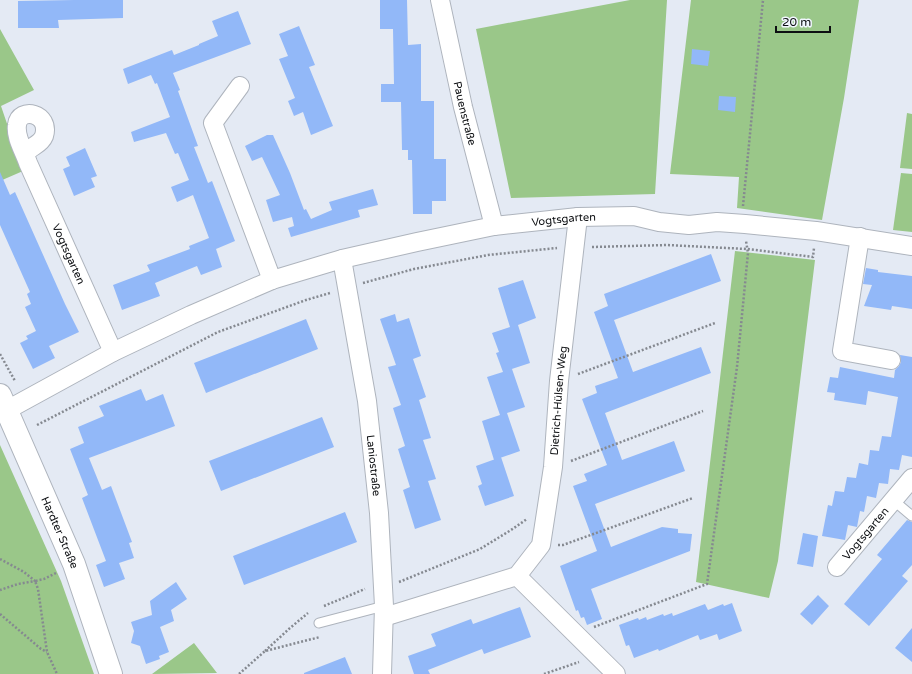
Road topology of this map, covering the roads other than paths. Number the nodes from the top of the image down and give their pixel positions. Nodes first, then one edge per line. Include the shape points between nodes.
1 (440, 0) edge
2 (240, 86) dead end
3 (25, 155) dead end
4 (578, 217) junction
5 (494, 226) junction
6 (860, 237) junction
7 (912, 246) edge
8 (342, 260) junction
9 (272, 280) junction
10 (113, 352) junction
11 (891, 360) dead end
12 (3, 402) edge
13 (912, 478) edge
14 (893, 500) junction
15 (912, 516) edge
16 (837, 567) dead end
17 (517, 576) junction
18 (384, 611) junction
19 (319, 623) dead end
20 (111, 674) edge
21 (382, 674) edge
22 (616, 674) edge

1 - 5 street, Pauenstraße via 463,107
2 - 9 street via 213,123
3 - 10 street, Vogtsgarten
4 - 5 street, Vogtsgarten
4 - 6 street, Vogtsgarten via 634,216 689,225 717,222
4 - 17 street, Dietrich-Hülsen-Weg via 559,381 553,467 542,545
5 - 8 street, Vogtsgarten
6 - 7 street, Vogtsgarten
6 - 11 street via 842,351
8 - 9 street, Vogtsgarten
8 - 18 street, Laniostraße via 367,401 379,513
9 - 10 street, Vogtsgarten
10 - 12 street, Vogtsgarten
12 - 20 street, Hardter Straße via 74,564
13 - 14 street, Vogtsgarten
14 - 15 lane, Vogtsgarten
14 - 16 street, Vogtsgarten
17 - 18 street
17 - 22 street
18 - 19 lane
18 - 21 street, Laniostraße

